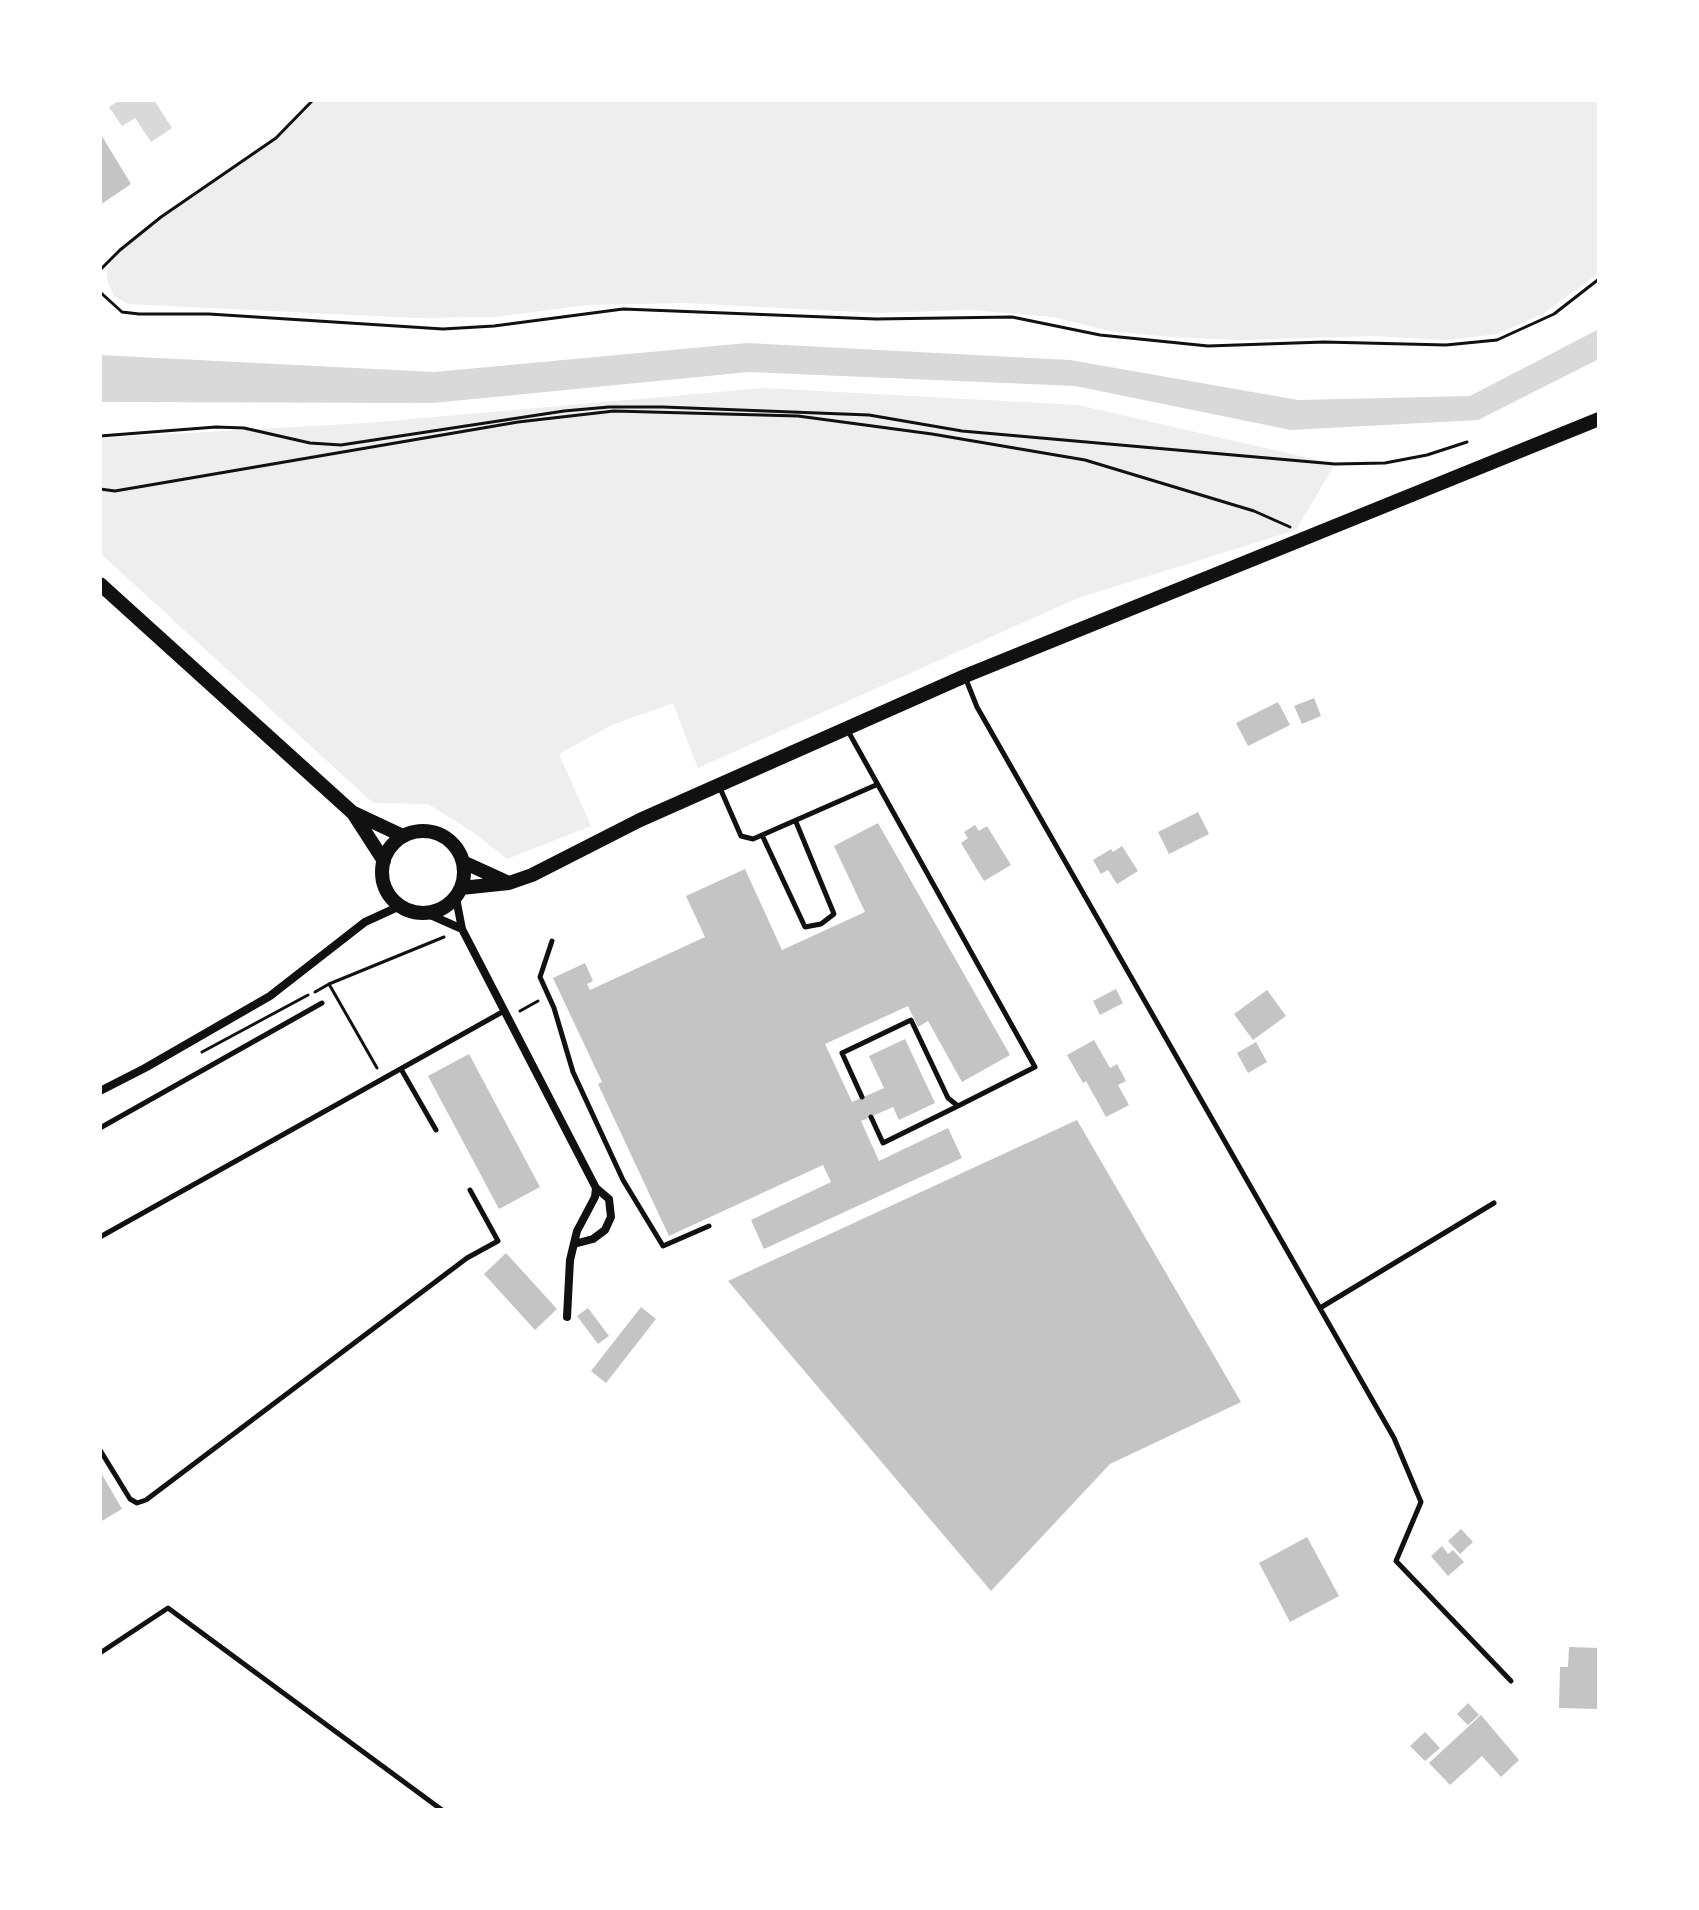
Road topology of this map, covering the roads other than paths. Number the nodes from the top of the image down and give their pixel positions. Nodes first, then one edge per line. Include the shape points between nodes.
1 (1599, 419) edge
2 (100, 584) edge
3 (965, 676) junction
4 (847, 729) junction
5 (719, 785) junction
6 (876, 785) junction
7 (353, 813) junction
8 (796, 822) junction
9 (762, 835) junction
10 (403, 836) junction
11 (384, 861) junction
12 (463, 862) junction
13 (509, 883) junction
14 (458, 893) junction
15 (400, 906) junction
16 (426, 913) junction
17 (462, 929) junction
18 (552, 941) dead end
19 (322, 1003) dead end
20 (506, 1014) junction
21 (401, 1069) junction
22 (100, 1091) edge
23 (862, 1097) dead end
24 (958, 1106) junction
25 (871, 1117) dead end
26 (100, 1128) edge
27 (436, 1130) dead end
28 (596, 1188) junction
29 (470, 1190) dead end
30 (1494, 1203) dead end
31 (709, 1226) dead end
32 (100, 1237) edge
33 (574, 1244) junction
34 (1320, 1308) junction
35 (567, 1317) dead end
36 (100, 1450) edge
37 (100, 1653) edge
38 (1511, 1681) dead end
39 (442, 1810) edge

1 - 3 main road
2 - 7 main road
3 - 4 main road
3 - 34 lane via 977,707
4 - 5 main road
4 - 6 lane
5 - 9 lane via 741,836
5 - 13 main road
6 - 8 lane
6 - 24 lane via 1035,1067
7 - 10 main road
7 - 11 main road
8 - 9 lane
8 - 9 lane via 834,914 821,924 805,927
10 - 11 main road
10 - 12 main road via 440,834
11 - 15 main road via 385,886
12 - 13 main road
12 - 14 main road
13 - 14 main road
14 - 16 main road via 448,906
14 - 17 street
15 - 16 main road
15 - 22 street via 365,922 270,996
16 - 17 street
17 - 20 street
18 - 31 lane via 540,977 573,1072 623,1180 663,1246
19 - 26 lane
20 - 21 lane
20 - 28 street
21 - 27 lane
21 - 32 lane
23 - 24 lane via 842,1053 911,1020 948,1098
24 - 25 lane via 883,1143
28 - 33 street
28 - 33 street via 609,1199 611,1217 593,1239
29 - 36 lane via 498,1241 467,1258 146,1500 130,1499
30 - 34 lane
33 - 35 street
34 - 38 lane via 1394,1438 1421,1502 1396,1561
37 - 39 lane via 168,1608

